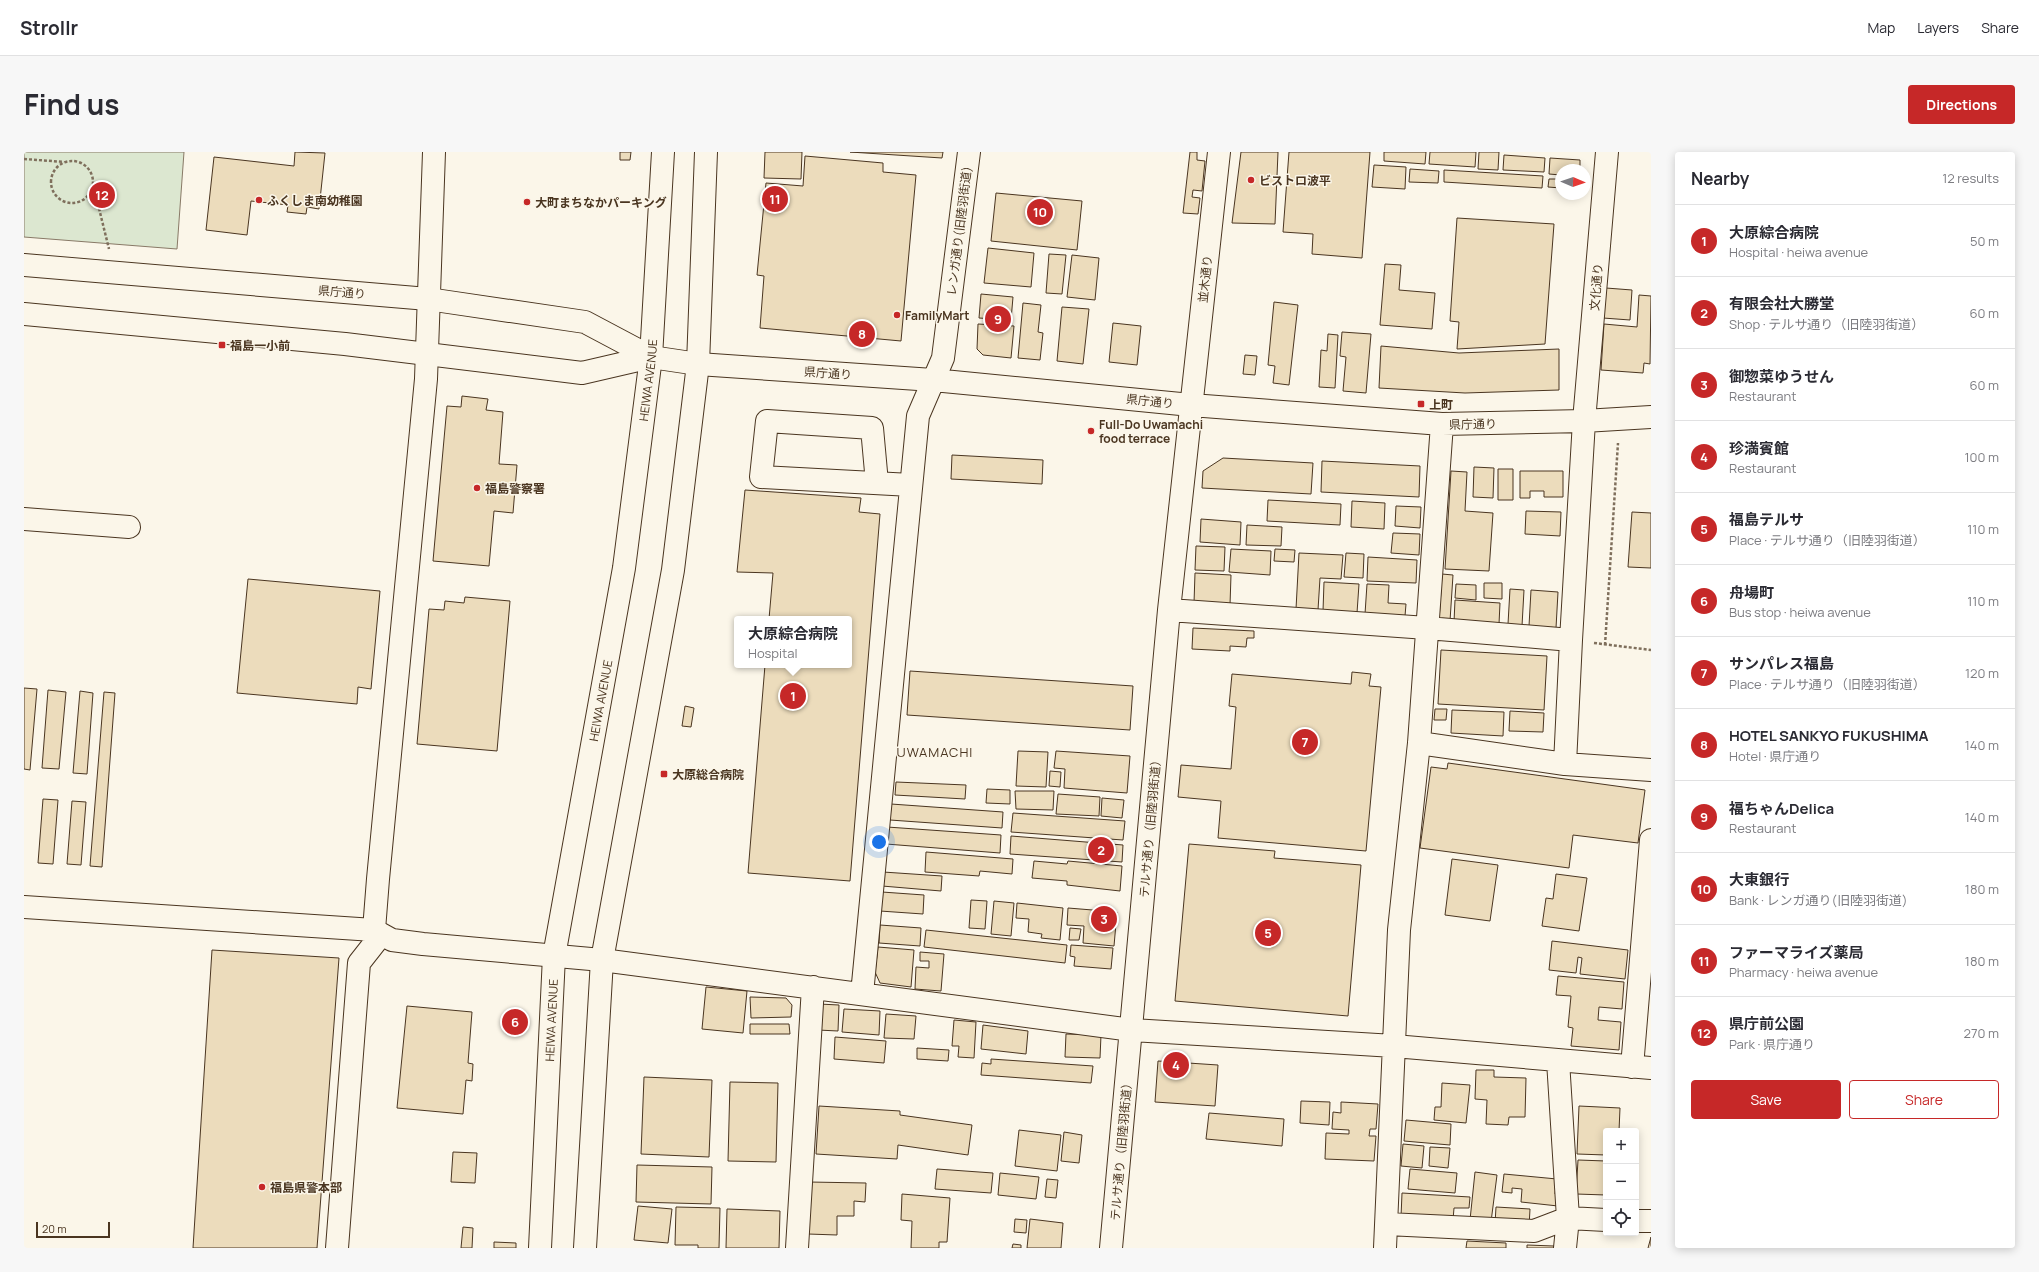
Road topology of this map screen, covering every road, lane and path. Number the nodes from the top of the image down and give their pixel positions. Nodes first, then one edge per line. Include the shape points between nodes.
1 (434, 152) edge
2 (663, 152) edge
3 (706, 152) edge
4 (969, 152) edge
5 (1219, 152) edge
6 (1607, 152) edge
7 (24, 159) edge
8 (65, 162) junction
9 (93, 184) junction
10 (110, 256) dead end
11 (24, 265) edge
12 (428, 299) junction
13 (24, 314) edge
14 (428, 354) junction
15 (651, 358) junction
16 (698, 364) junction
17 (933, 380) junction
18 (1191, 405) junction
19 (1651, 418) edge
20 (1619, 419) junction
21 (1584, 421) junction
22 (1442, 424) junction
23 (877, 483) junction
24 (911, 485) junction
25 (24, 518) edge
26 (129, 527) dead end
27 (1169, 610) junction
28 (1427, 628) junction
29 (1571, 640) junction
30 (1605, 645) junction
31 (1651, 650) edge
32 (1419, 743) junction
33 (1565, 764) junction
34 (1651, 770) edge
35 (1651, 840) edge
36 (24, 907) edge
37 (378, 932) junction
38 (554, 956) junction
39 (602, 960) junction
40 (813, 987) junction
41 (862, 994) junction
42 (1132, 1030) junction
43 (1394, 1046) junction
44 (1558, 1061) junction
45 (1642, 1068) edge
46 (1568, 1218) junction
47 (1603, 1220) edge
48 (1639, 1220) edge
49 (1651, 1221) edge
50 (1387, 1224) junction
51 (337, 1248) edge
52 (540, 1248) edge
53 (585, 1248) edge
54 (797, 1248) edge
55 (1111, 1248) edge
56 (1385, 1248) edge
57 (1565, 1248) edge

1 - 12 main road
2 - 15 main road, HEIWA AVENUE
3 - 16 main road
4 - 17 main road, レンガ通り(旧陸羽街道) via 943,358
5 - 18 main road, 並木通り
6 - 21 main road, 文化通り
7 - 8 path
8 - 9 path via 71,160 85,164 90,170
8 - 9 path via 54,170 51,183 61,200 81,201 87,197
9 - 10 path
11 - 12 main road, 県庁通り
12 - 14 main road
12 - 15 main road, 県庁通り via 585,322
13 - 14 main road, 県庁通り
14 - 15 main road, 県庁通り via 582,373
14 - 37 main road
15 - 16 main road, 県庁通り
15 - 38 main road, HEIWA AVENUE via 624,568
16 - 17 main road, 県庁通り
16 - 39 main road via 673,570
17 - 18 main road, 県庁通り
17 - 24 main road, レンガ通り(旧陸羽街道) via 918,416
18 - 22 main road, 県庁通り
18 - 27 main road, テルサ通り（旧陸羽街道）
19 - 20 main road, 県庁通り
20 - 21 main road, 県庁通り
20 - 30 path
21 - 22 main road, 県庁通り
21 - 29 main road, 文化通り
22 - 28 main road
23 - 23 main road via 761,476 767,421 872,428
23 - 24 main road
24 - 41 main road, レンガ通り(旧陸羽街道)
25 - 26 main road
27 - 28 main road
27 - 42 main road, テルサ通り（旧陸羽街道）
28 - 29 main road
28 - 32 main road
29 - 30 path
29 - 33 main road, 文化通り
30 - 31 path
32 - 33 main road
32 - 43 main road via 1399,930
33 - 34 main road
35 - 45 main road
36 - 37 main road
37 - 38 main road via 392,940
37 - 51 main road via 360,963
38 - 39 main road
38 - 52 main road, HEIWA AVENUE
39 - 40 main road
39 - 53 main road
40 - 41 main road
40 - 54 main road
41 - 42 main road
42 - 43 main road
42 - 55 main road, テルサ通り（旧陸羽街道）
43 - 44 main road
43 - 50 main road
44 - 45 main road
44 - 46 main road
46 - 47 main road
46 - 50 main road via 1534,1231
46 - 57 main road
48 - 49 main road
50 - 56 main road

